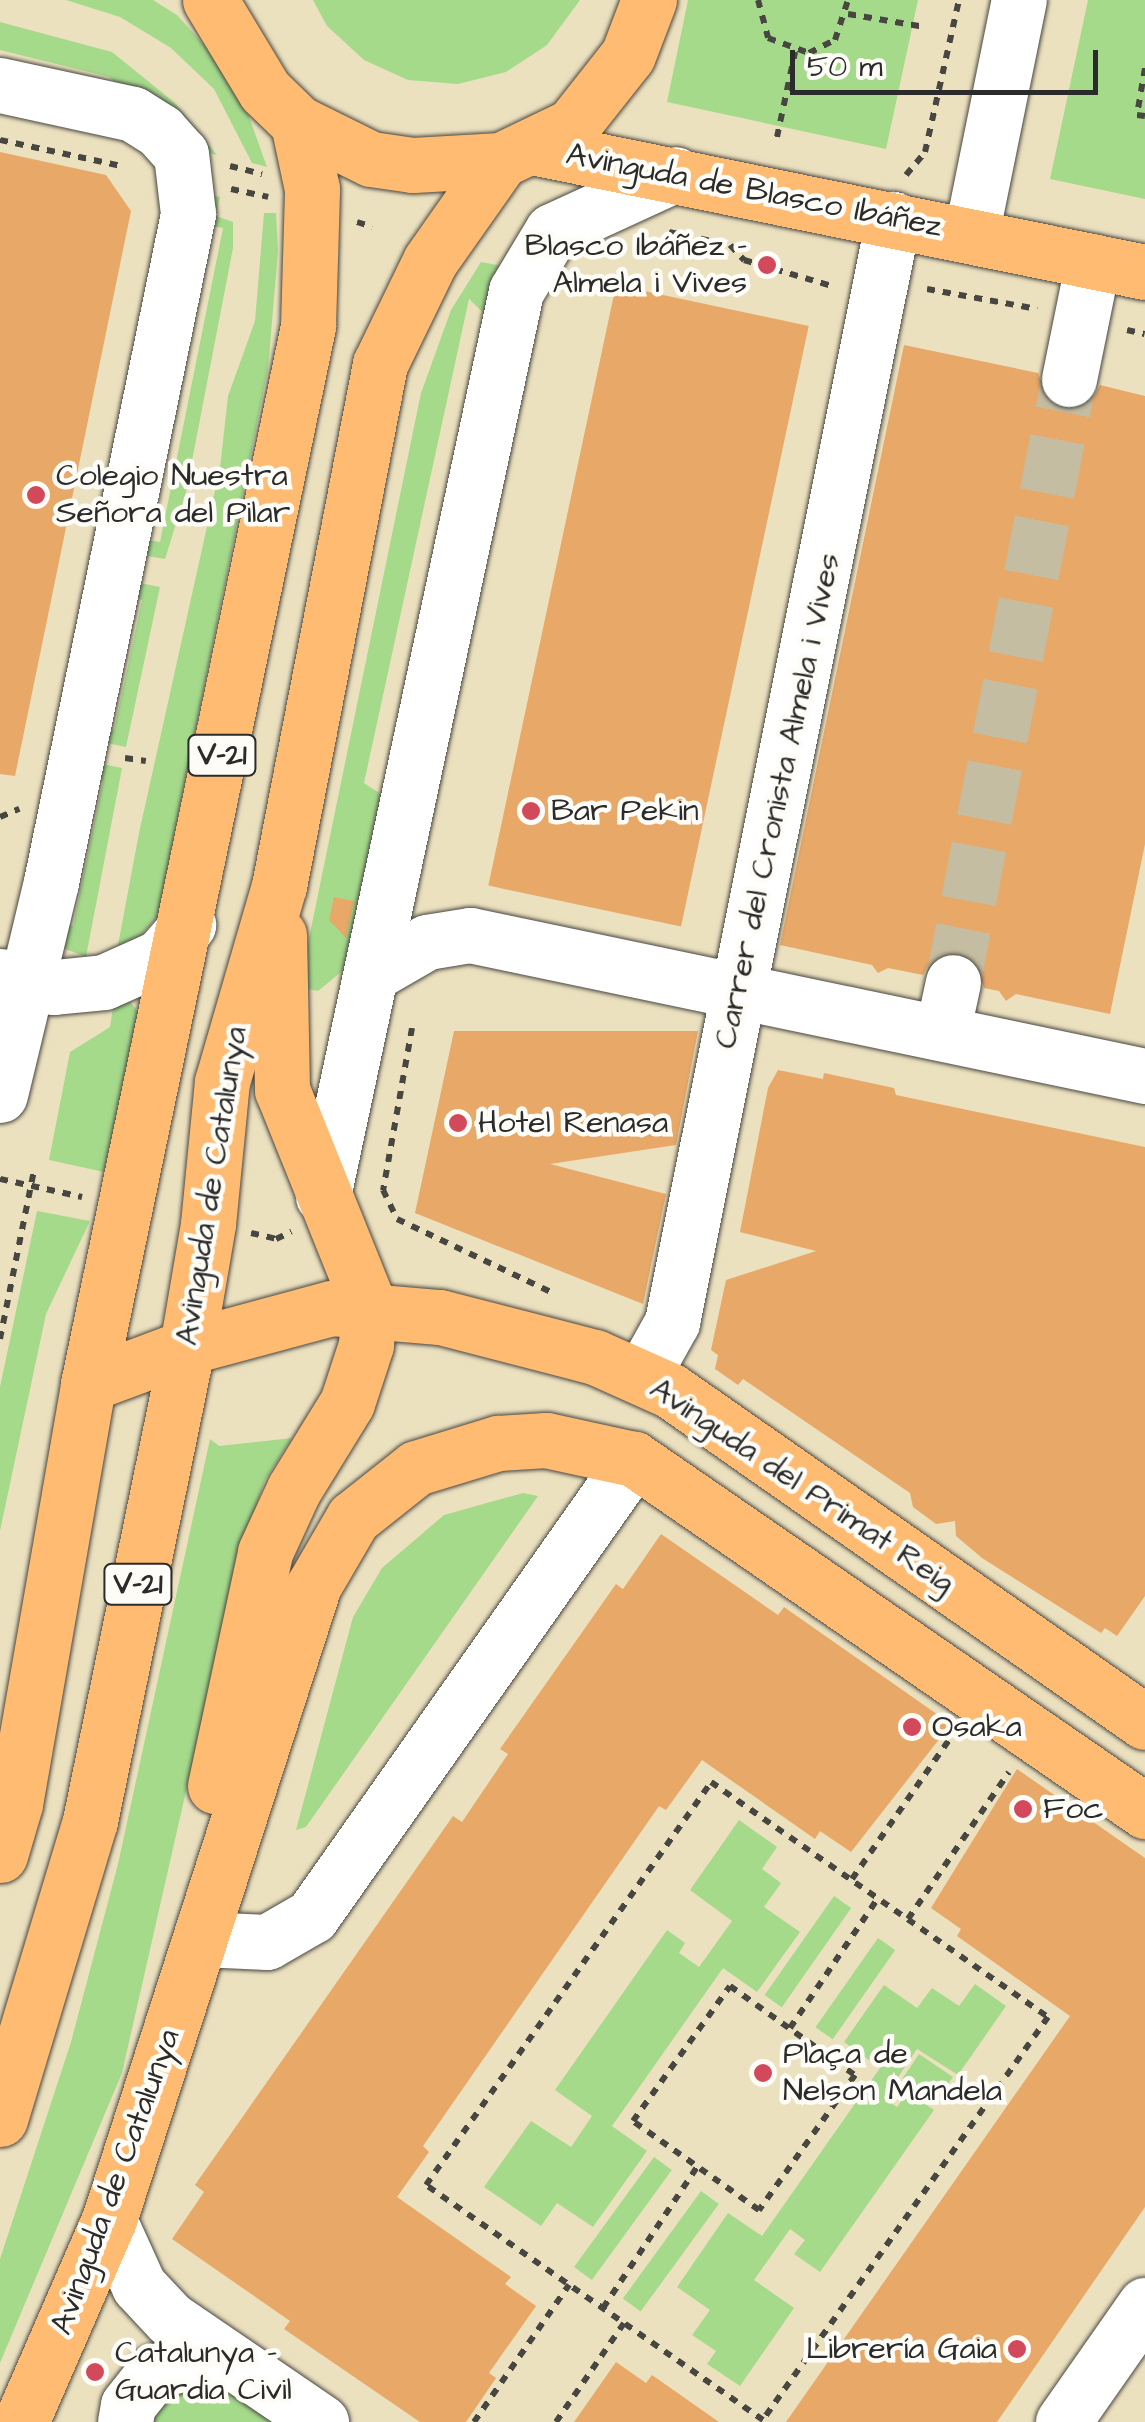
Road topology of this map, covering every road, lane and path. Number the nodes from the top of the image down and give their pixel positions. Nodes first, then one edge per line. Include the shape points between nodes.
1 (210, 0) edge
2 (648, 0) edge
3 (758, 0) edge
4 (848, 0) edge
5 (959, 0) edge
6 (1019, 0) edge
7 (848, 14) junction
8 (925, 27) dead end
9 (795, 52) junction
10 (1145, 68) edge
11 (0, 85) edge
12 (1145, 116) edge
13 (298, 123) junction
14 (777, 137) dead end
15 (519, 154) junction
16 (676, 174) junction
17 (886, 217) junction
18 (660, 230) dead end
19 (971, 236) junction
20 (1093, 261) junction
21 (1145, 272) edge
22 (882, 295) junction
23 (1081, 319) junction
24 (1145, 334) edge
25 (1069, 379) tunnel mouth
26 (21, 808) dead end
27 (0, 817) edge
28 (279, 886) junction
29 (188, 925) junction
30 (374, 972) junction
31 (14, 980) edge
32 (738, 991) junction
33 (413, 1021) dead end
34 (1145, 1076) edge
35 (0, 1095) edge
36 (34, 1170) dead end
37 (324, 1196) junction
38 (562, 1298) dead end
39 (369, 1306) junction
40 (0, 1338) edge
41 (187, 1348) junction
42 (642, 1376) junction
43 (88, 1384) junction
44 (634, 1459) junction
45 (55, 1555) junction
46 (0, 1716) edge
47 (1135, 1716) edge
48 (978, 1720) junction
49 (1012, 1768) dead end
50 (1145, 1811) edge
51 (0, 1855) edge
52 (852, 1879) junction
53 (878, 1898) junction
54 (908, 1919) junction
55 (202, 1938) junction
56 (790, 2028) junction
57 (0, 2119) edge
58 (698, 2167) junction
59 (108, 2220) junction
60 (569, 2284) junction
61 (1145, 2305) edge
62 (603, 2308) junction
63 (624, 2323) junction
64 (232, 2362) junction
65 (1145, 2378) edge
66 (21, 2422) edge
67 (124, 2422) edge
68 (321, 2422) edge
69 (474, 2422) edge
70 (556, 2422) edge
71 (1063, 2422) edge
72 (1100, 2422) edge

1 - 13 main road via 266,91
2 - 15 main road, Avinguda de Catalunya via 628,55 598,102
3 - 9 path via 768,38
4 - 7 path
5 - 17 path via 925,152
6 - 19 street, Avinguda de Blasco Ibáñez
7 - 8 path
7 - 9 path via 824,48
9 - 14 path
10 - 12 path via 1138,114
11 - 31 street via 133,114 182,154 188,214
13 - 15 main road, Avinguda de Blasco Ibáñez via 371,159 413,165
13 - 29 main road, V-21 via 312,190 308,326
15 - 16 main road, Avinguda de Blasco Ibáñez
15 - 28 main road, Avinguda de Catalunya / V-21 via 430,261 380,364
16 - 17 main road, Avinguda de Blasco Ibáñez
16 - 30 street via 552,231 516,291
17 - 18 path via 846,262 840,287 744,260 730,246
17 - 19 main road, Avinguda de Blasco Ibáñez
17 - 22 street, Carrer del Cronista Almela i Vives
19 - 20 main road, Avinguda de Blasco Ibáñez
20 - 21 main road, Avinguda de Blasco Ibáñez
20 - 23 street
22 - 23 path via 909,298 932,287
22 - 32 street, Carrer del Cronista Almela i Vives
23 - 24 path
23 - 25 street
26 - 27 path
28 - 37 main road via 282,1090
28 - 41 main road, Avinguda de Catalunya / V-21 via 222,1082
29 - 31 street via 160,958 131,972 79,986
29 - 43 main road, V-21
30 - 32 street via 427,942 470,935
30 - 37 street
31 - 35 street
32 - 34 street via 947,1008
32 - 42 street, Carrer del Cronista Almela i Vives via 672,1322
33 - 38 path via 384,1190 396,1219
36 - 40 path
37 - 39 main road
39 - 41 main road, Avinguda del Primat Reig via 295,1315
39 - 42 main road, Avinguda del Primat Reig via 500,1330
39 - 55 main road, Avinguda de Catalunya via 360,1374 265,1552 210,1807
41 - 43 main road, Avinguda del Primat Reig
41 - 57 main road, Avinguda de Catalunya / V-21 via 90,1821
42 - 47 main road, Avinguda del Primat Reig
43 - 45 main road, V-21
44 - 48 main road
44 - 55 street via 312,1916 268,1942
44 - 55 main road, Avinguda de Catalunya via 576,1443 498,1443 416,1468 353,1518 314,1585
45 - 46 main road
45 - 51 main road, V-21 via 15,1804
47 - 48 main road via 1038,1692
48 - 50 main road
48 - 52 path
49 - 54 path
52 - 53 path
52 - 60 path via 711,1782 426,2185
53 - 54 path
53 - 56 path
54 - 63 path via 1048,2017 763,2420
55 - 59 main road, Avinguda de Catalunya
56 - 58 path via 730,1986 633,2121
56 - 58 path via 856,2075 759,2210
58 - 62 path
59 - 64 street via 153,2302
59 - 66 main road, Avinguda de Catalunya
60 - 62 path
60 - 69 path
61 - 71 street
62 - 63 path
63 - 70 path
64 - 67 street via 209,2357 156,2372 128,2405
64 - 68 street
65 - 72 street

